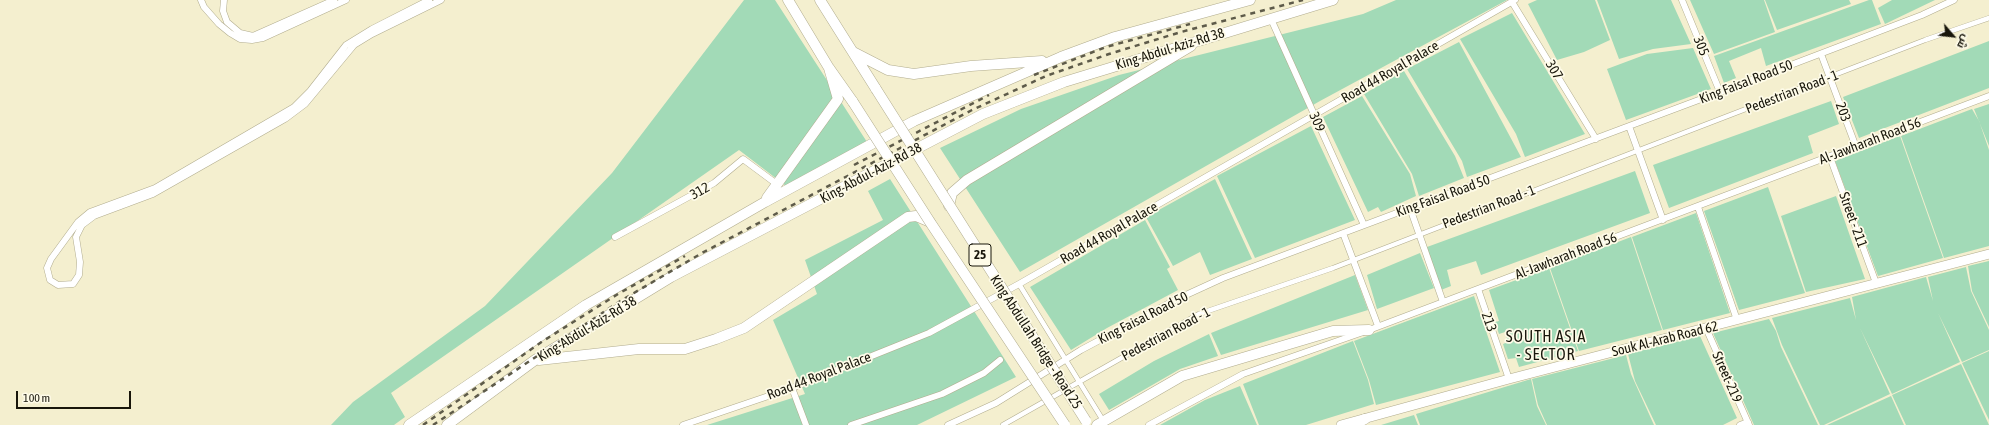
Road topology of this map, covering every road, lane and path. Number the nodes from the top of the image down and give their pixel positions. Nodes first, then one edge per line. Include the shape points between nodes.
1 (201, 0) edge
2 (224, 0) edge
3 (334, 0) edge
4 (346, 0) edge
5 (429, 0) edge
6 (441, 0) edge
7 (788, 0) edge
8 (820, 0) edge
9 (1250, 0) edge
10 (1333, 0) edge
11 (1682, 0) edge
12 (1954, 0) edge
13 (1514, 1) edge
14 (1989, 18) edge
15 (1271, 19) junction
16 (1204, 38) junction
17 (853, 52) junction
18 (1822, 54) junction
19 (1050, 61) junction
20 (829, 68) junction
21 (1830, 77) junction
22 (1720, 92) junction
23 (1989, 96) edge
24 (1314, 115) junction
25 (1629, 126) junction
26 (1596, 139) junction
27 (1856, 146) junction
28 (1638, 150) junction
29 (1830, 157) junction
30 (778, 184) junction
31 (764, 202) junction
32 (949, 206) junction
33 (1698, 206) junction
34 (1410, 208) junction
35 (1663, 220) junction
36 (930, 222) junction
37 (1364, 225) junction
38 (1343, 233) junction
39 (1419, 234) junction
40 (615, 237) dead end
41 (1989, 254) edge
42 (1354, 260) junction
43 (1876, 283) junction
44 (1019, 284) junction
45 (1478, 289) junction
46 (1443, 302) junction
47 (1737, 320) junction
48 (1373, 328) junction
49 (1706, 328) junction
50 (535, 360) junction
51 (1000, 360) dead end
52 (1066, 360) junction
53 (1509, 379) junction
54 (1079, 382) junction
55 (792, 388) junction
56 (1367, 422) edge
57 (1087, 423) edge
58 (1749, 423) edge
59 (1102, 424) edge
60 (409, 425) edge
61 (447, 425) edge
62 (683, 425) edge
63 (806, 425) edge
64 (851, 425) edge
65 (948, 425) edge
66 (1003, 425) edge
67 (1065, 425) edge
68 (1149, 425) edge
69 (1341, 425) edge
70 (1354, 425) edge
71 (1740, 425) edge

1 - 4 street via 204,7 230,33 240,39 252,40 263,38
2 - 3 street via 223,11 227,22 240,33 253,36
5 - 6 street via 372,29 346,46 294,107 154,188 90,212 78,222 50,259 47,268 50,280 58,285 73,284 79,275 80,262 76,237 82,225 94,216 153,194 286,119 305,104 354,45
7 - 20 main road, 25
8 - 17 main road, King Abdullah Bridge - Road 25 / 25
9 - 19 main road, King-Abdul-Aziz-Rd 38 via 1115,37
10 - 15 main road, King-Abdul-Aziz-Rd 38
11 - 22 street, 305
12 - 18 street, King Faisal Road 50
13 - 24 street, Road 44 Royal Palace
13 - 26 street, 307
14 - 21 street, Pedestrian Road - 1
15 - 16 main road, King-Abdul-Aziz-Rd 38
15 - 24 street, 309
16 - 32 main road via 967,180 952,193
16 - 50 main road, King-Abdul-Aziz-Rd 38 via 1064,82 983,114 671,277
17 - 19 main road via 888,70 914,74 971,66
17 - 32 main road, King Abdullah Bridge - Road 25 / 25, bridge
18 - 21 street, 203
18 - 22 street, King Faisal Road 50
19 - 31 main road, King-Abdul-Aziz-Rd 38 via 914,121
20 - 30 main road via 838,99
20 - 36 main road, King Abdullah Bridge - Road 25 / 25, bridge
21 - 27 street, 203
21 - 28 street, Pedestrian Road - 1
22 - 25 street, King Faisal Road 50
23 - 27 street, Al-Jawharah Road 56
24 - 37 street, 309
24 - 44 street, Road 44 Royal Palace
25 - 26 street, King Faisal Road 50
25 - 28 street
26 - 34 street, King Faisal Road 50
27 - 29 street, Al-Jawharah Road 56
28 - 35 street
28 - 39 street, Pedestrian Road - 1
29 - 33 street, Al-Jawharah Road 56
29 - 43 street, Street - 211
30 - 31 main road
30 - 40 street, 312 via 743,159 714,183
31 - 60 main road, King-Abdul-Aziz-Rd 38 via 586,305
32 - 57 main road, King Abdullah Bridge - Road 25 / 25, bridge
33 - 35 street, Al-Jawharah Road 56
33 - 47 street
34 - 37 street, King Faisal Road 50
34 - 39 street
35 - 45 street, Al-Jawharah Road 56
36 - 50 main road via 916,216 908,218 744,328 685,349 639,349
36 - 67 main road, King Abdullah Bridge - Road 25 / 25, bridge
37 - 38 street, King Faisal Road 50
38 - 42 street
38 - 52 street, King Faisal Road 50 via 1223,278 1175,300
39 - 42 street, Pedestrian Road - 1
39 - 46 street
41 - 43 main road, Souk Al-Arab Road 62
42 - 48 street
42 - 54 street, Pedestrian Road - 1 via 1199,314
43 - 47 main road, Souk Al-Arab Road 62
44 - 52 street
44 - 55 street, Road 44 Royal Palace via 929,333
45 - 46 street, Al-Jawharah Road 56
45 - 53 street, 213
46 - 48 street, Al-Jawharah Road 56
47 - 49 main road, Souk Al-Arab Road 62
48 - 59 main road via 1333,331 1182,376
48 - 68 street, Al-Jawharah Road 56 via 1243,374
49 - 53 main road, Souk Al-Arab Road 62
49 - 58 street, Street-219
50 - 61 main road, King-Abdul-Aziz-Rd 38
51 - 64 street via 984,373 942,394
52 - 54 street
52 - 65 street, King Faisal Road 50 via 996,403
53 - 56 main road, Souk Al-Arab Road 62
54 - 59 street
54 - 66 street, Pedestrian Road - 1
55 - 62 street, Road 44 Royal Palace
55 - 63 street
56 - 69 main road, Souk Al-Arab Road 62
56 - 70 main road
58 - 71 street

